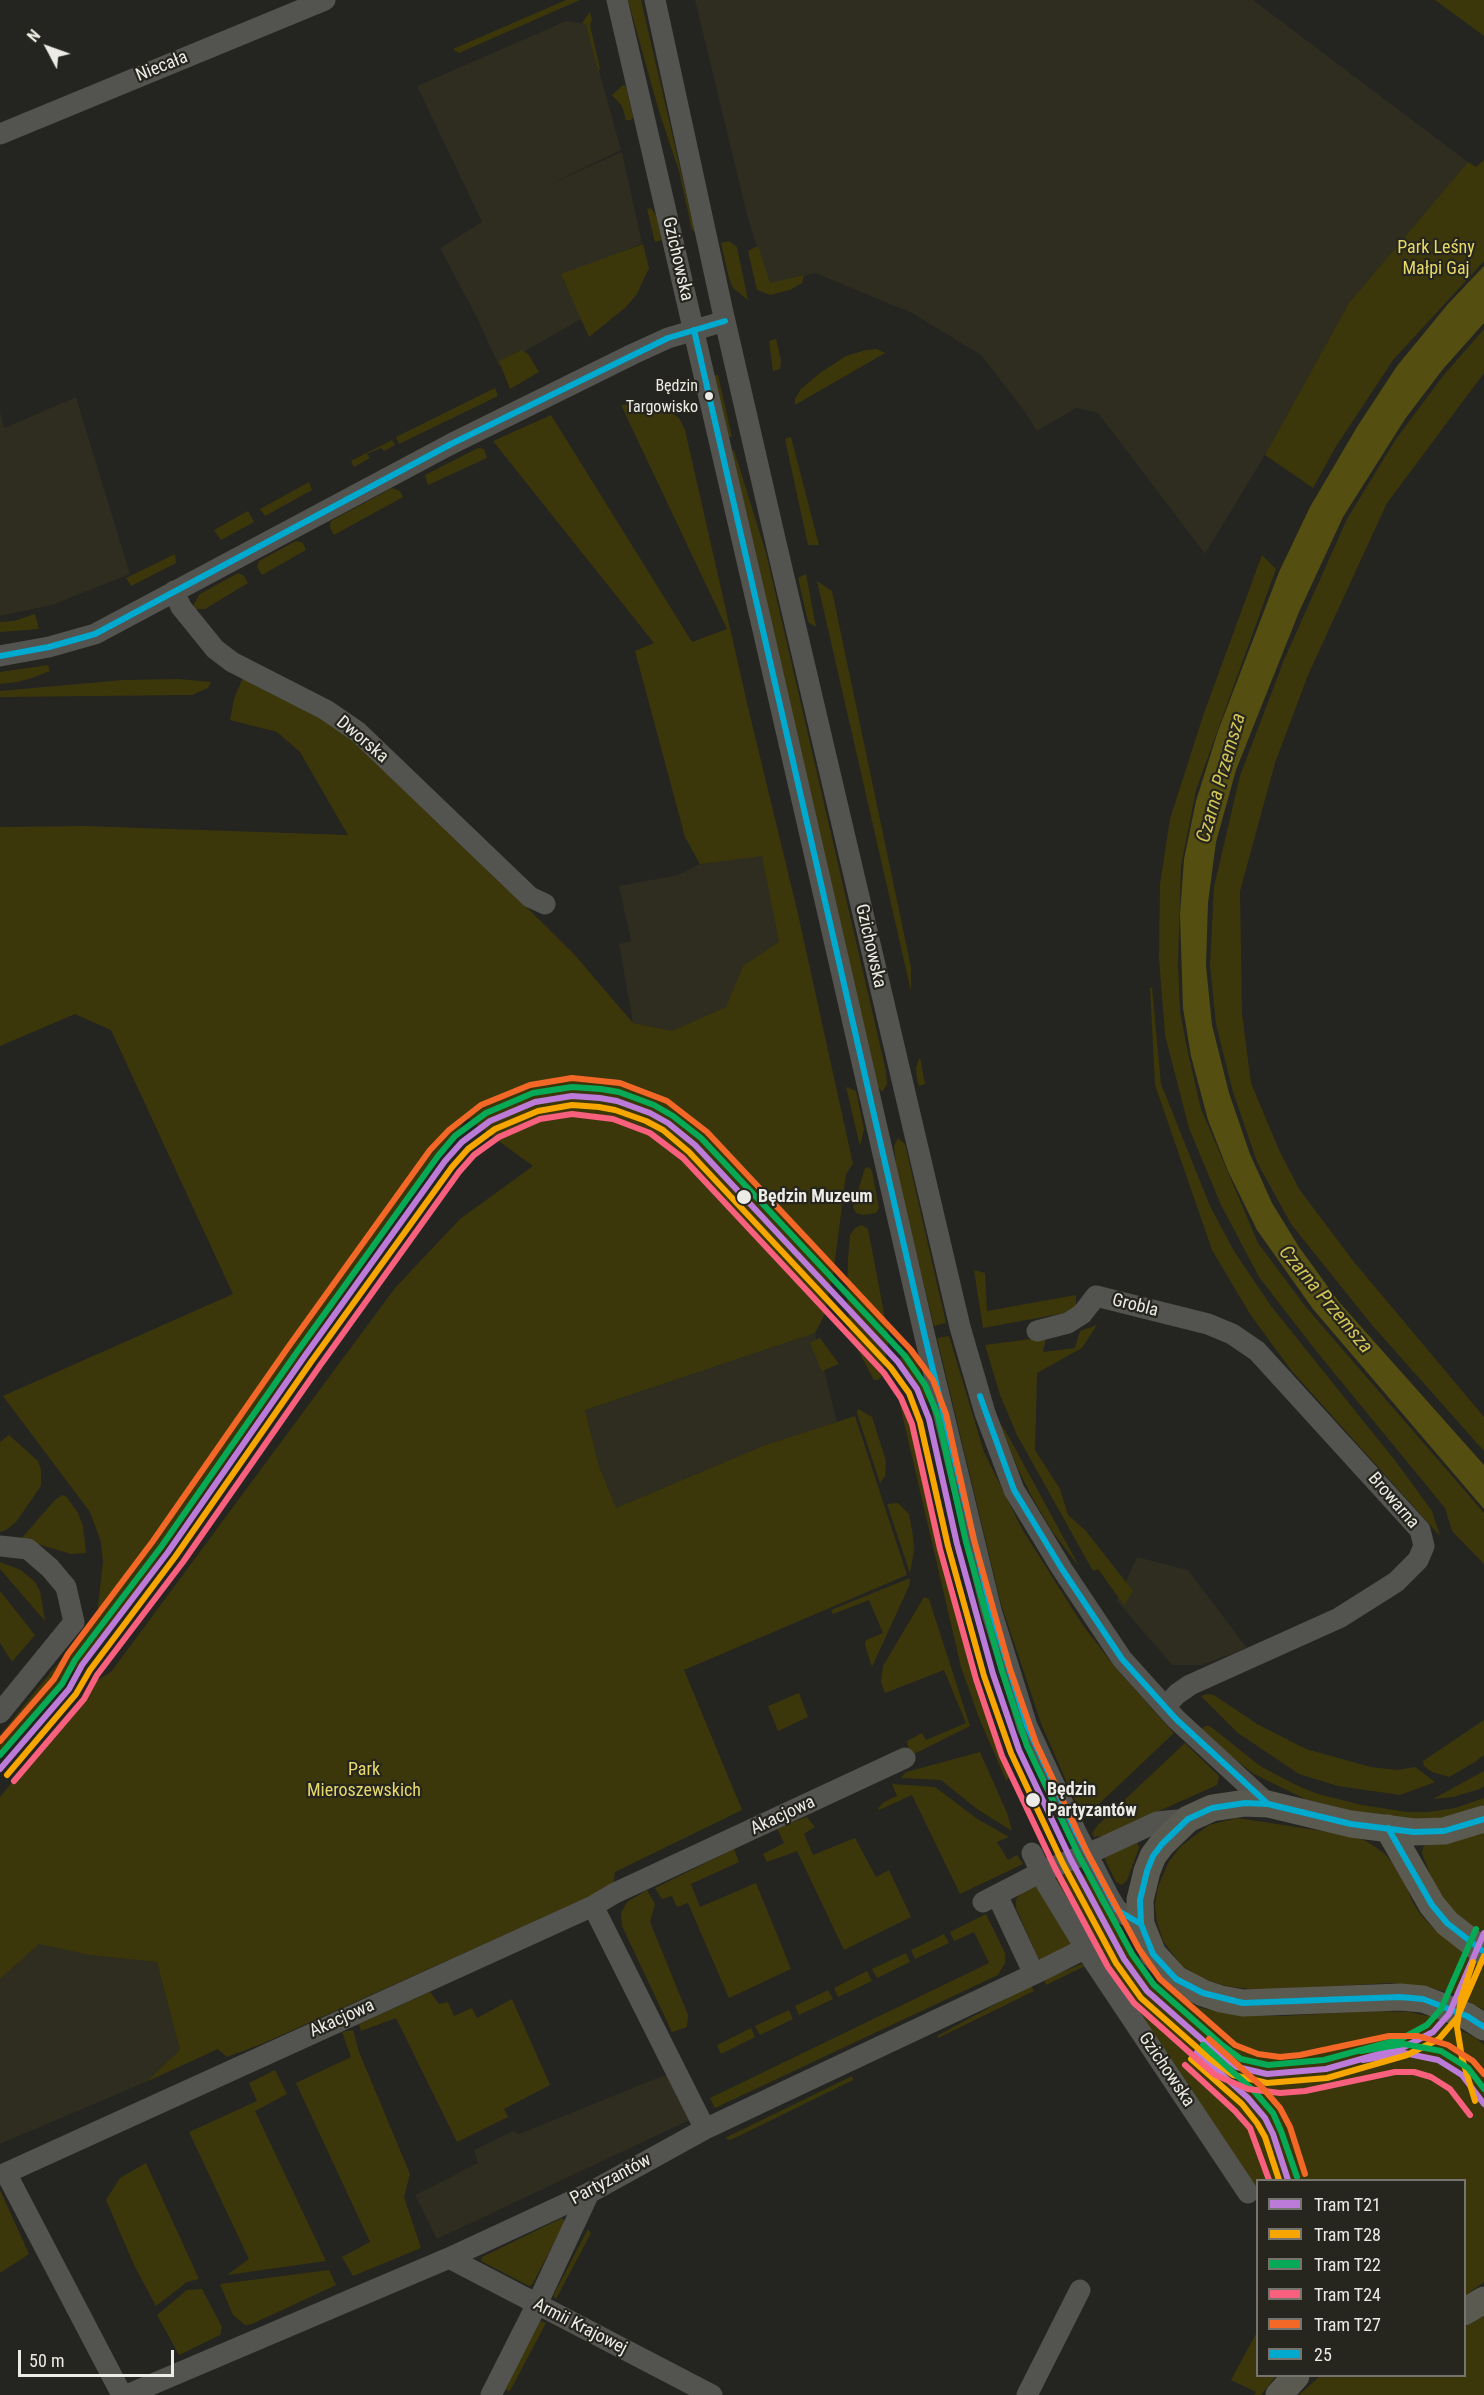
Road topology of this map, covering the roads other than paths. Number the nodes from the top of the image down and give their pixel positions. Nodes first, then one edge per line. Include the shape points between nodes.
1 (325, 0) edge
2 (617, 0) edge
3 (655, 0) edge
4 (0, 134) edge
5 (725, 321) junction
6 (694, 330) junction
7 (174, 591) junction
8 (0, 656) edge
9 (545, 904) dead end
10 (908, 1110) junction
11 (874, 1119) junction
12 (1208, 1324) joint
13 (1037, 1331) dead end
14 (0, 1546) edge
15 (1165, 1707) junction
16 (0, 1713) edge
17 (905, 1758) dead end
18 (1268, 1804) junction
19 (1188, 1819) junction
20 (1484, 1820) edge
21 (1388, 1828) junction
22 (1087, 1854) junction
23 (1036, 1862) junction
24 (593, 1906) junction
25 (1141, 1924) junction
26 (1086, 1947) junction
27 (1484, 1952) edge
28 (1034, 1974) junction
29 (1484, 2027) edge
30 (705, 2129) junction
31 (589, 2193) junction
32 (1248, 2193) dead end
33 (449, 2258) junction
34 (1080, 2290) dead end
35 (1484, 2300) edge
36 (537, 2304) junction
37 (1466, 2311) edge
38 (1295, 2377) edge
39 (122, 2395) edge
40 (127, 2395) edge
41 (491, 2395) edge
42 (712, 2395) edge
43 (1027, 2395) edge
44 (1279, 2395) edge

1 - 4 street, Niecała
2 - 6 street, Gzichowska
3 - 5 street, Gzichowska
5 - 6 street
5 - 10 street, Gzichowska
6 - 7 street via 633,354 402,468
6 - 11 street, Gzichowska
7 - 8 street via 95,634
7 - 9 street, Dworska via 181,607 215,649 358,732 530,897
10 - 11 street
10 - 15 street, Gzichowska via 963,1337 985,1413 1014,1490 1122,1659
11 - 22 street, Gzichowska via 991,1610 1027,1726
12 - 13 street, Grobla via 1096,1296 1082,1314 1068,1323
12 - 15 street, Browarna via 1257,1351 1419,1530 1424,1546 1418,1560 1396,1582 1366,1602 1190,1685
14 - 16 street via 28,1550 50,1568 66,1587 74,1622
15 - 18 street, Gzichowska
17 - 24 street, Akacjowa
18 - 19 main road via 1228,1804
18 - 21 main road via 1351,1824
19 - 22 street via 1157,1822
19 - 25 main road via 1153,1856 1140,1900
20 - 21 main road via 1444,1831
21 - 27 main road via 1431,1905
22 - 23 street
22 - 25 street, Gzichowska via 1117,1910
23 - 26 street, Gzichowska
23 - 28 street via 990,1898
24 - 30 street
24 - 39 street, Akacjowa via 6,2173
25 - 29 main road via 1153,1954 1163,1966 1189,1987 1221,1999 1243,2003 1400,1996 1444,2006
26 - 28 street, Partyzantów
26 - 32 street, Gzichowska
28 - 30 street, Partyzantów
30 - 31 street, Partyzantów
31 - 33 street, Partyzantów
31 - 36 street
33 - 36 street, Armii Krajowej
33 - 40 street, Partyzantów
34 - 43 street
35 - 37 main road
36 - 41 street
36 - 42 street, Armii Krajowej
38 - 44 main road

